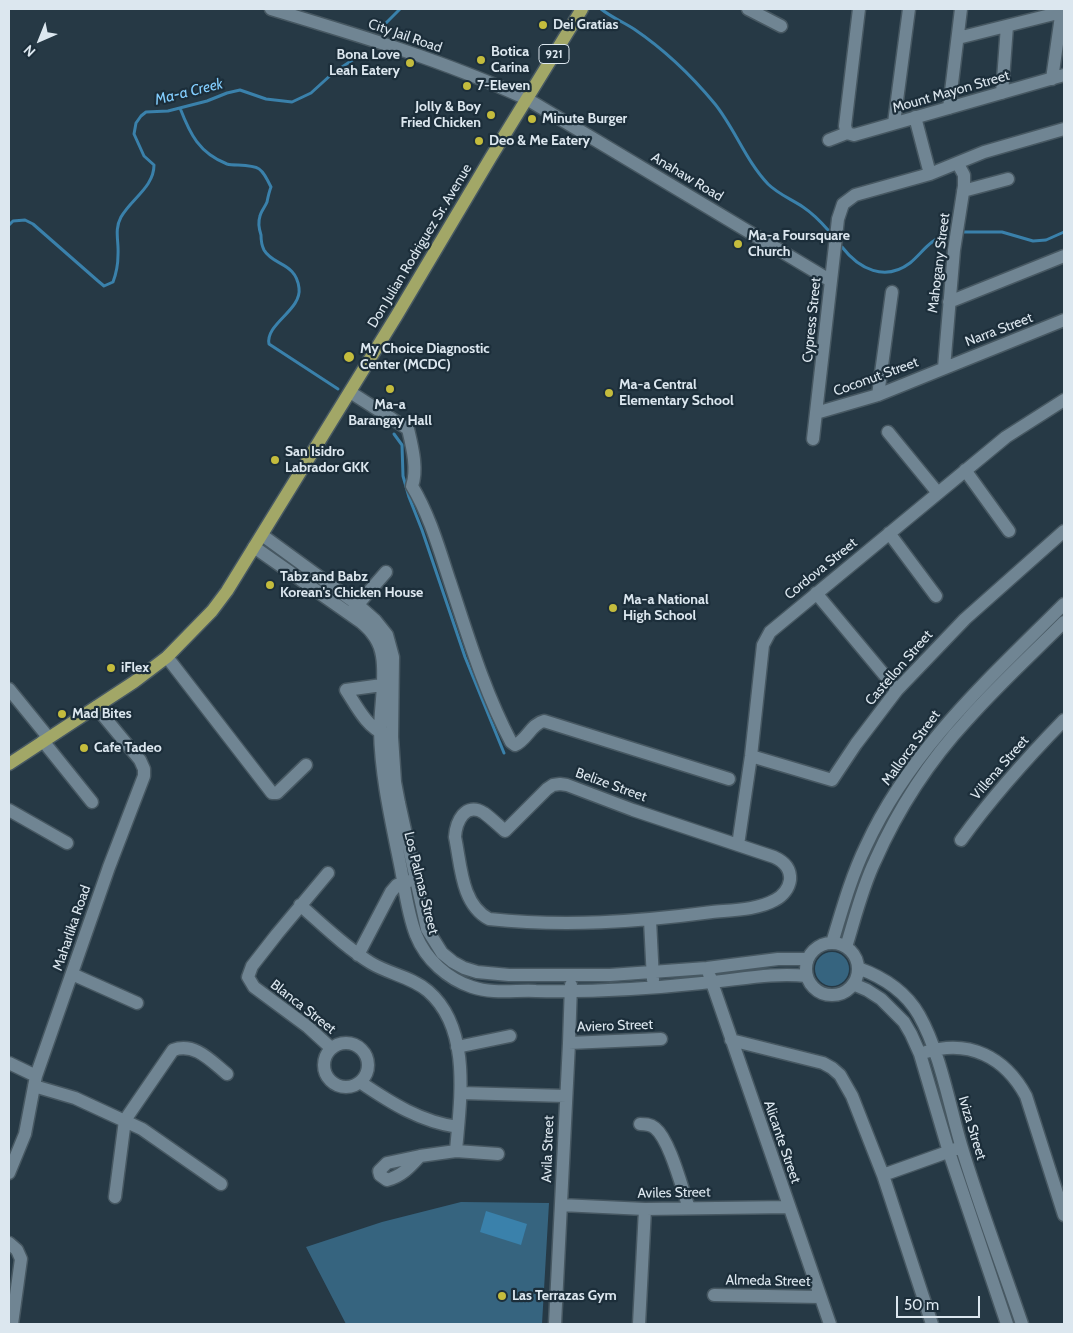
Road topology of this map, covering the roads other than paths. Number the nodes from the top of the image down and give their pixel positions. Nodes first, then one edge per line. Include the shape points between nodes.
1 (271, 9) edge
2 (582, 9) edge
3 (748, 9) edge
4 (859, 9) edge
5 (909, 9) edge
6 (962, 9) edge
7 (1062, 10) edge
8 (781, 26) dead end
9 (1007, 26) junction
10 (958, 38) junction
11 (1058, 77) edge
12 (1002, 93) junction
13 (527, 99) junction
14 (949, 108) junction
15 (916, 117) junction
16 (894, 124) junction
17 (1064, 129) edge
18 (847, 132) junction
19 (829, 140) dead end
20 (958, 164) junction
21 (930, 174) junction
22 (1008, 179) dead end
23 (963, 191) junction
24 (1064, 256) edge
25 (831, 281) junction
26 (892, 292) dead end
27 (949, 302) junction
28 (1064, 320) edge
29 (944, 368) junction
30 (350, 392) junction
31 (878, 395) junction
32 (1063, 404) edge
33 (816, 413) junction
34 (888, 432) dead end
35 (814, 439) dead end
36 (966, 470) junction
37 (938, 493) junction
38 (1009, 530) dead end
39 (1064, 531) edge
40 (889, 533) junction
41 (262, 536) junction
42 (254, 547) junction
43 (290, 556) junction
44 (282, 567) junction
45 (306, 568) junction
46 (386, 572) dead end
47 (299, 579) junction
48 (816, 592) junction
49 (936, 596) dead end
50 (1064, 604) edge
51 (354, 609) junction
52 (1064, 622) edge
53 (167, 657) junction
54 (388, 684) junction
55 (9, 689) edge
56 (897, 690) junction
57 (96, 707) junction
58 (1064, 720) edge
59 (386, 735) junction
60 (46, 739) junction
61 (751, 756) junction
62 (9, 764) edge
63 (306, 765) dead end
64 (729, 778) dead end
65 (92, 802) dead end
66 (9, 810) edge
67 (961, 840) dead end
68 (67, 843) dead end
69 (738, 844) junction
70 (328, 873) dead end
71 (409, 881) junction
72 (300, 905) junction
73 (650, 920) junction
74 (832, 943) junction
75 (846, 947) junction
76 (358, 955) junction
77 (808, 959) junction
78 (707, 968) junction
79 (858, 968) junction
80 (653, 972) junction
81 (72, 974) junction
82 (571, 975) junction
83 (807, 976) junction
84 (712, 982) junction
85 (853, 984) junction
86 (654, 988) junction
87 (570, 992) junction
88 (138, 1003) dead end
89 (510, 1036) dead end
90 (661, 1039) dead end
91 (731, 1040) junction
92 (570, 1042) junction
93 (458, 1047) junction
94 (331, 1048) junction
95 (934, 1050) junction
96 (920, 1054) junction
97 (9, 1064) edge
98 (227, 1074) dead end
99 (35, 1081) junction
100 (360, 1082) junction
101 (461, 1093) junction
102 (566, 1096) junction
103 (125, 1120) junction
104 (640, 1124) dead end
105 (458, 1127) junction
106 (962, 1147) junction
107 (456, 1151) junction
108 (949, 1152) junction
109 (498, 1154) dead end
110 (420, 1156) dead end
111 (9, 1173) edge
112 (883, 1175) junction
113 (221, 1184) dead end
114 (115, 1197) dead end
115 (561, 1205) junction
116 (788, 1207) junction
117 (689, 1208) junction
118 (645, 1209) junction
119 (1064, 1215) edge
120 (9, 1243) edge
121 (714, 1295) dead end
122 (820, 1297) junction
123 (11, 1316) edge
124 (555, 1324) edge
125 (639, 1324) edge
126 (830, 1324) edge
127 (932, 1324) edge
128 (1007, 1324) edge
129 (1022, 1324) edge

1 - 13 street, City Jail Road via 444,65
2 - 13 main road, Don Julian Rodriguez Sr. Avenue / 921
3 - 8 street
4 - 18 street via 845,126
5 - 16 street
6 - 10 street
7 - 9 street
7 - 11 street
9 - 10 street
9 - 12 street
10 - 14 street
11 - 12 street, Mount Mayon Street
12 - 14 street, Mount Mayon Street
13 - 25 street, Anahaw Road
13 - 30 main road, Don Julian Rodriguez Sr. Avenue / 921
14 - 15 street, Mount Mayon Street
15 - 16 street, Mount Mayon Street
15 - 21 street
16 - 18 street, Mount Mayon Street via 854,135
17 - 20 street via 984,152
18 - 19 street
20 - 21 street
20 - 23 street, Mahogany Street via 964,175
21 - 25 street, Cypress Street via 855,195 844,204 838,219
22 - 23 street
23 - 27 street, Mahogany Street
24 - 27 street
25 - 33 street, Cypress Street
26 - 31 street
27 - 29 street, Mahogany Street
28 - 29 street, Narra Street
29 - 31 street, Coconut Street
30 - 41 main road, Don Julian Rodriguez Sr. Avenue / 921
30 - 64 street via 408,429 414,459 412,486 431,525 479,668 511,742 515,745 520,743 536,724 544,720
31 - 33 street, Coconut Street
32 - 36 street, Cordova Street via 1019,427
33 - 35 street, Cypress Street
34 - 37 street
36 - 37 street, Cordova Street
36 - 38 street
37 - 40 street, Cordova Street
39 - 56 street, Castellon Street via 965,619
40 - 48 street, Cordova Street
40 - 49 street
41 - 42 main road, Don Julian Rodriguez Sr. Avenue / 921
41 - 43 street, Los Palmas Street
42 - 44 street, Los Palmas Street
42 - 53 main road, Don Julian Rodriguez Sr. Avenue / 921 via 212,611
43 - 44 street
43 - 45 street, Los Palmas Street
44 - 47 street, Los Palmas Street
45 - 47 street
45 - 51 street, Los Palmas Street
46 - 51 street
47 - 51 street, Los Palmas Street
48 - 56 street
48 - 61 street, Cordova Street via 765,638
50 - 74 street, Mallorca Street via 962,706 911,770 866,846
51 - 54 street, Los Palmas Street via 375,620 387,635 393,657
52 - 75 street, Mallorca Street via 968,719 922,777 875,860
53 - 57 main road, Don Julian Rodriguez Sr. Avenue / 921
53 - 63 street via 272,793 277,793
54 - 59 street, Los Palmas Street
54 - 59 street via 346,690 368,721
55 - 60 street
56 - 61 street, Castellon Street via 832,780
57 - 60 main road, Don Julian Rodriguez Sr. Avenue / 921
57 - 81 street, Maharlika Road via 140,760 144,776
58 - 67 street, Villena Street via 1007,781
59 - 71 street, Los Palmas Street via 388,803
60 - 62 main road, Don Julian Rodriguez Sr. Avenue / 921
60 - 65 street
61 - 69 street, Cordova Street
66 - 68 street
69 - 73 street, Belize Street via 774,856 787,866 790,881 782,895 767,904
69 - 73 street, Belize Street via 560,784 547,789 505,831 483,812 476,810 460,816 455,837 466,890 472,904 489,919 563,923
70 - 72 street
71 - 76 street via 397,885 387,899
71 - 82 street, Los Palmas Street via 427,928 442,953 453,962 464,968 489,973
71 - 87 street, Los Palmas Street via 416,936 433,963 445,974 474,988
72 - 76 street
72 - 94 street, Blanca Street via 252,966 248,977 254,987
73 - 80 street
74 - 75 street
74 - 77 street via 815,949
75 - 79 street via 852,952
76 - 93 street via 429,992 447,1015
77 - 78 street, Los Palmas Street via 767,960
77 - 83 street
78 - 80 street, Los Palmas Street
78 - 84 street, Alicante Street
79 - 85 street
79 - 95 street, Iviza Street via 889,983 911,1003
80 - 82 street, Los Palmas Street
80 - 86 street
81 - 88 street
81 - 99 street, Maharlika Road
82 - 87 street, Avila Street
83 - 84 street, Los Palmas Street via 769,975
83 - 85 street via 816,989 832,995 840,994
84 - 86 street, Los Palmas Street
84 - 91 street, Alicante Street
85 - 96 street, Iviza Street via 882,999 893,1010 904,1022
86 - 87 street, Los Palmas Street
87 - 92 street, Avila Street
89 - 93 street
90 - 92 street, Aviero Street
91 - 112 street via 832,1068 847,1085
91 - 116 street, Alicante Street
92 - 102 street, Avila Street
93 - 101 street
94 - 100 street via 351,1043 363,1051 368,1071
94 - 100 street via 323,1062 323,1070 331,1083 346,1088
95 - 96 street
95 - 106 street, Iviza Street
95 - 119 street via 964,1048 979,1052 1006,1068 1018,1082 1026,1096
96 - 108 street, Iviza Street
97 - 99 street
98 - 103 street via 196,1050 181,1047 173,1050
99 - 103 street
99 - 111 street, Maharlika Road via 24,1134
100 - 105 street via 410,1112 442,1125
101 - 102 street
101 - 105 street
102 - 115 street, Avila Street
103 - 113 street
103 - 114 street
104 - 117 street via 650,1125 659,1132
105 - 107 street
106 - 108 street
106 - 129 street, Iviza Street
107 - 109 street
107 - 110 street
108 - 112 street
108 - 128 street, Iviza Street
112 - 127 street
115 - 118 street, Aviles Street
115 - 124 street, Avila Street
116 - 117 street, Aviles Street
116 - 122 street, Alicante Street
117 - 118 street, Aviles Street
118 - 125 street
120 - 123 street via 21,1258
121 - 122 street, Almeda Street
122 - 126 street, Alicante Street

